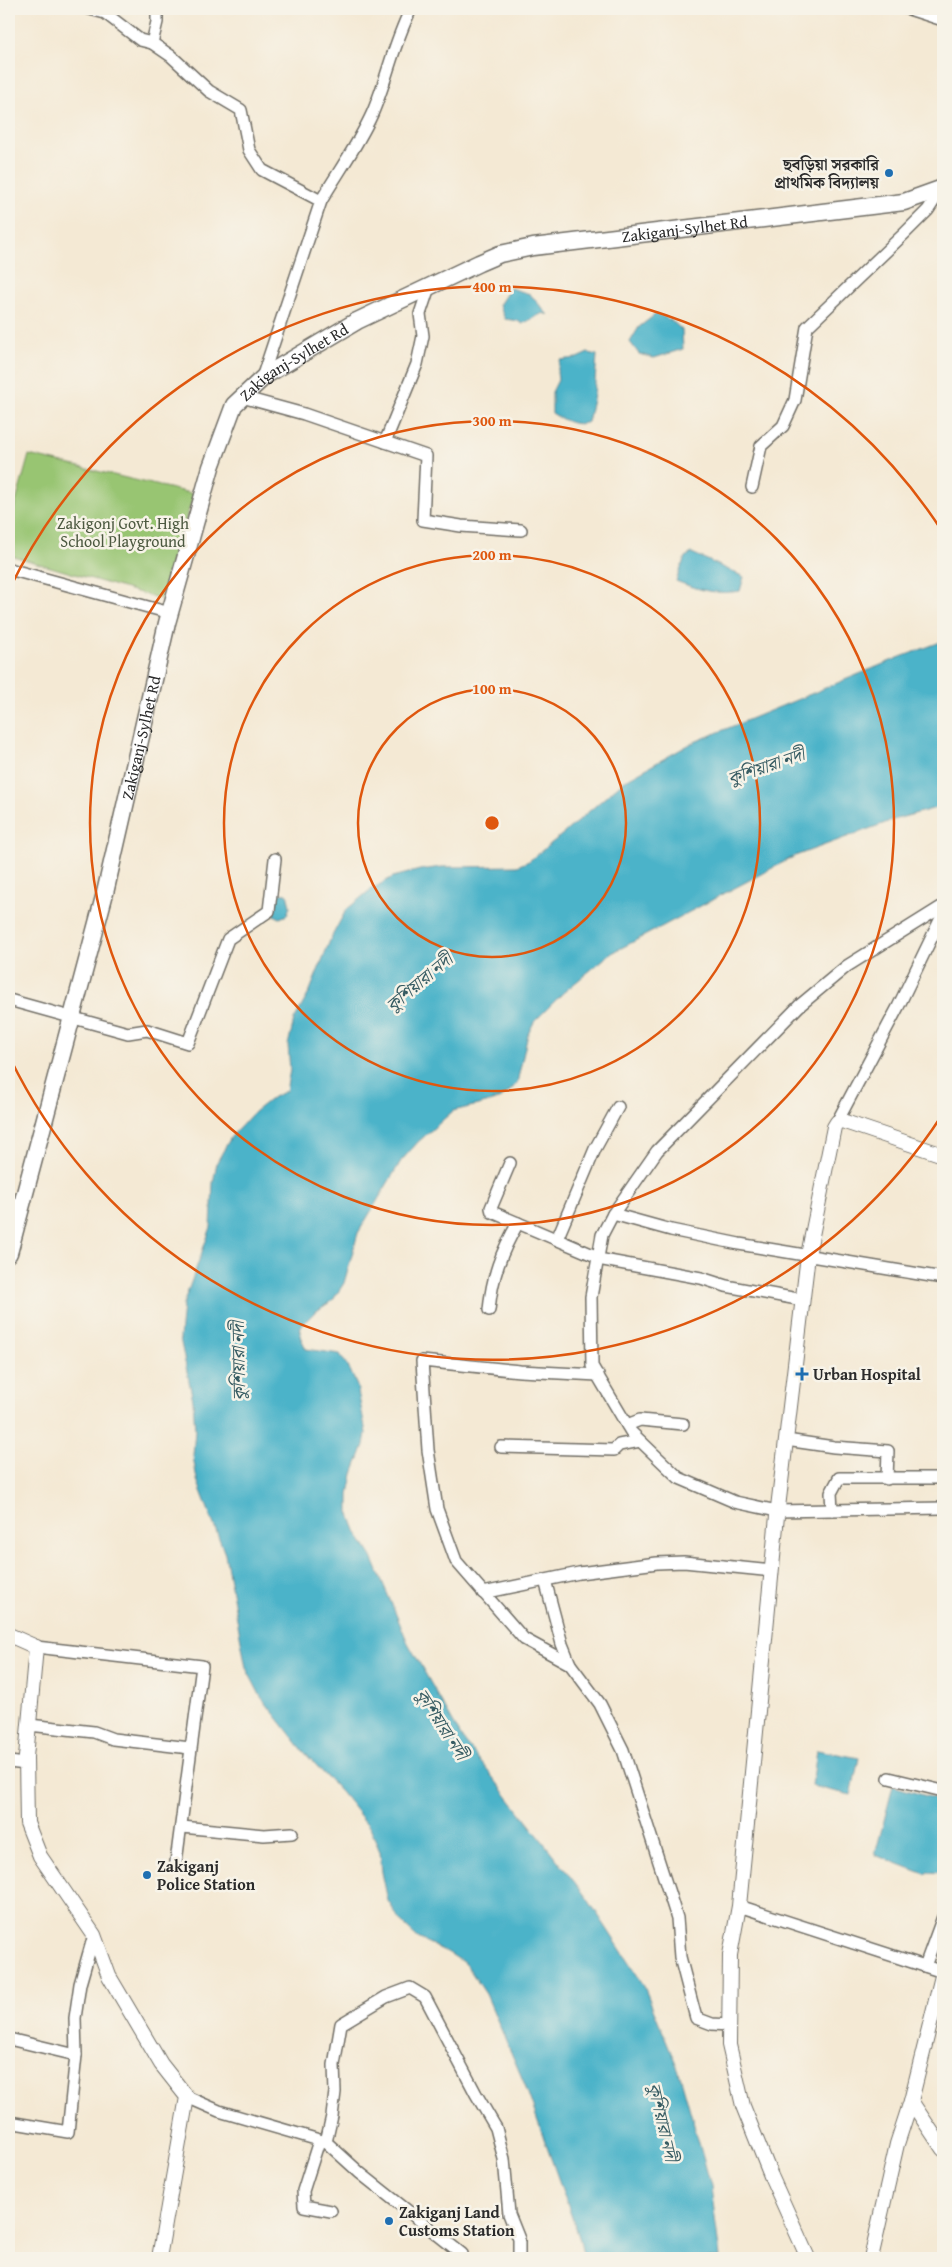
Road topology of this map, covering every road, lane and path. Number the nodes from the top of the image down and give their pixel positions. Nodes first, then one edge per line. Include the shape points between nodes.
1 (90, 9) edge
2 (157, 9) edge
3 (411, 9) edge
4 (909, 9) edge
5 (943, 20) edge
6 (152, 43) junction
7 (942, 189) edge
8 (320, 201) junction
9 (429, 287) junction
10 (262, 378) junction
11 (242, 397) junction
12 (385, 442) junction
13 (752, 486) dead end
14 (521, 530) dead end
15 (9, 569) edge
16 (170, 613) junction
17 (275, 859) dead end
18 (943, 906) edge
19 (943, 914) edge
20 (9, 1000) edge
21 (71, 1018) junction
22 (618, 1107) dead end
23 (837, 1122) junction
24 (943, 1155) edge
25 (510, 1162) dead end
26 (612, 1214) junction
27 (518, 1223) junction
28 (12, 1224) edge
29 (557, 1239) junction
30 (9, 1253) edge
31 (808, 1255) junction
32 (598, 1258) junction
33 (943, 1278) edge
34 (803, 1300) junction
35 (488, 1310) dead end
36 (598, 1376) junction
37 (683, 1424) dead end
38 (627, 1426) junction
39 (786, 1440) junction
40 (640, 1441) junction
41 (501, 1446) dead end
42 (943, 1478) edge
43 (887, 1479) junction
44 (943, 1508) edge
45 (832, 1510) junction
46 (777, 1511) junction
47 (772, 1571) junction
48 (545, 1580) junction
49 (483, 1593) junction
50 (9, 1635) edge
51 (9, 1644) edge
52 (36, 1647) junction
53 (570, 1664) junction
54 (29, 1725) junction
55 (190, 1748) junction
56 (9, 1762) edge
57 (26, 1764) junction
58 (889, 1778) dead end
59 (943, 1791) edge
60 (182, 1827) junction
61 (292, 1833) dead end
62 (176, 1862) dead end
63 (739, 1906) junction
64 (943, 1917) edge
65 (94, 1935) junction
66 (925, 1966) junction
67 (943, 1972) edge
68 (730, 2024) junction
69 (9, 2039) edge
70 (76, 2055) junction
71 (186, 2097) junction
72 (911, 2101) junction
73 (9, 2122) edge
74 (322, 2142) junction
75 (943, 2149) edge
76 (331, 2211) dead end
77 (464, 2257) edge
78 (159, 2258) edge
79 (519, 2258) edge
80 (808, 2258) edge
81 (871, 2258) edge

1 - 6 street via 105,13 140,40
2 - 6 street
3 - 8 street via 392,50 372,114 358,143
4 - 5 street
6 - 8 street via 171,56 209,92 241,110 248,150 262,170
7 - 9 main road, Zakiganj-Sylhet Rd via 904,202 533,247 500,254
7 - 13 street via 928,210 905,234 807,327 795,400 783,426 761,446
8 - 10 street
9 - 10 main road, Zakiganj-Sylhet Rd via 356,321
9 - 12 street via 420,314 423,336 417,364
10 - 11 main road, Zakiganj-Sylhet Rd
11 - 12 street
11 - 16 main road, Zakiganj-Sylhet Rd via 234,405 211,467
12 - 14 street via 426,456 423,520
15 - 16 street
16 - 21 main road, Zakiganj-Sylhet Rd via 105,893
17 - 21 street via 269,911 228,939 188,1044 148,1030 128,1033
18 - 26 street via 847,966 799,1006 657,1151
19 - 23 street
20 - 21 street
21 - 28 main road, Zakiganj-Sylhet Rd
22 - 29 street via 596,1148
23 - 24 street
23 - 31 street
25 - 27 street via 491,1208 492,1212
26 - 31 street via 671,1230
26 - 32 street via 602,1235
27 - 29 street
27 - 35 street via 495,1268
28 - 30 main road, Zakiganj-Sylhet Rd
29 - 32 street
31 - 33 street
31 - 34 street
32 - 34 street
32 - 36 street via 590,1297 592,1366
34 - 39 street
36 - 38 street
36 - 49 street via 422,1361 428,1450 437,1509 456,1561
37 - 38 street via 640,1420
38 - 40 street
39 - 43 street via 888,1451
39 - 46 street
40 - 41 street via 619,1445 614,1450
40 - 46 street via 679,1478 735,1502
42 - 43 street
43 - 45 street via 839,1478 831,1493
44 - 45 street
45 - 46 street
46 - 47 street
47 - 48 street via 684,1562 657,1563
47 - 63 street
48 - 49 street
48 - 53 street
49 - 53 street via 524,1639
50 - 52 street
51 - 52 street
52 - 54 street
52 - 55 street via 202,1666
53 - 68 street via 600,1704 623,1750 677,1918 680,1958 696,2018 712,2024
54 - 55 street
54 - 57 street
55 - 60 street
56 - 57 street
57 - 65 street via 27,1823 40,1856
58 - 59 street
60 - 61 street via 256,1834
60 - 62 street
63 - 66 street
63 - 68 street via 730,1955
64 - 66 street
65 - 70 street via 80,1984 75,2018
65 - 71 street via 109,1976 161,2064
66 - 67 street
67 - 72 street
68 - 80 street via 730,2045 743,2106
69 - 70 street
70 - 73 street via 68,2132
71 - 74 street via 219,2111
71 - 78 street
72 - 75 street
72 - 81 street via 897,2144
74 - 76 street via 303,2191 304,2206
74 - 77 street
74 - 79 street via 332,2116 340,2024 379,2001 410,1988 425,1997 496,2128 504,2159 509,2214 519,2239

